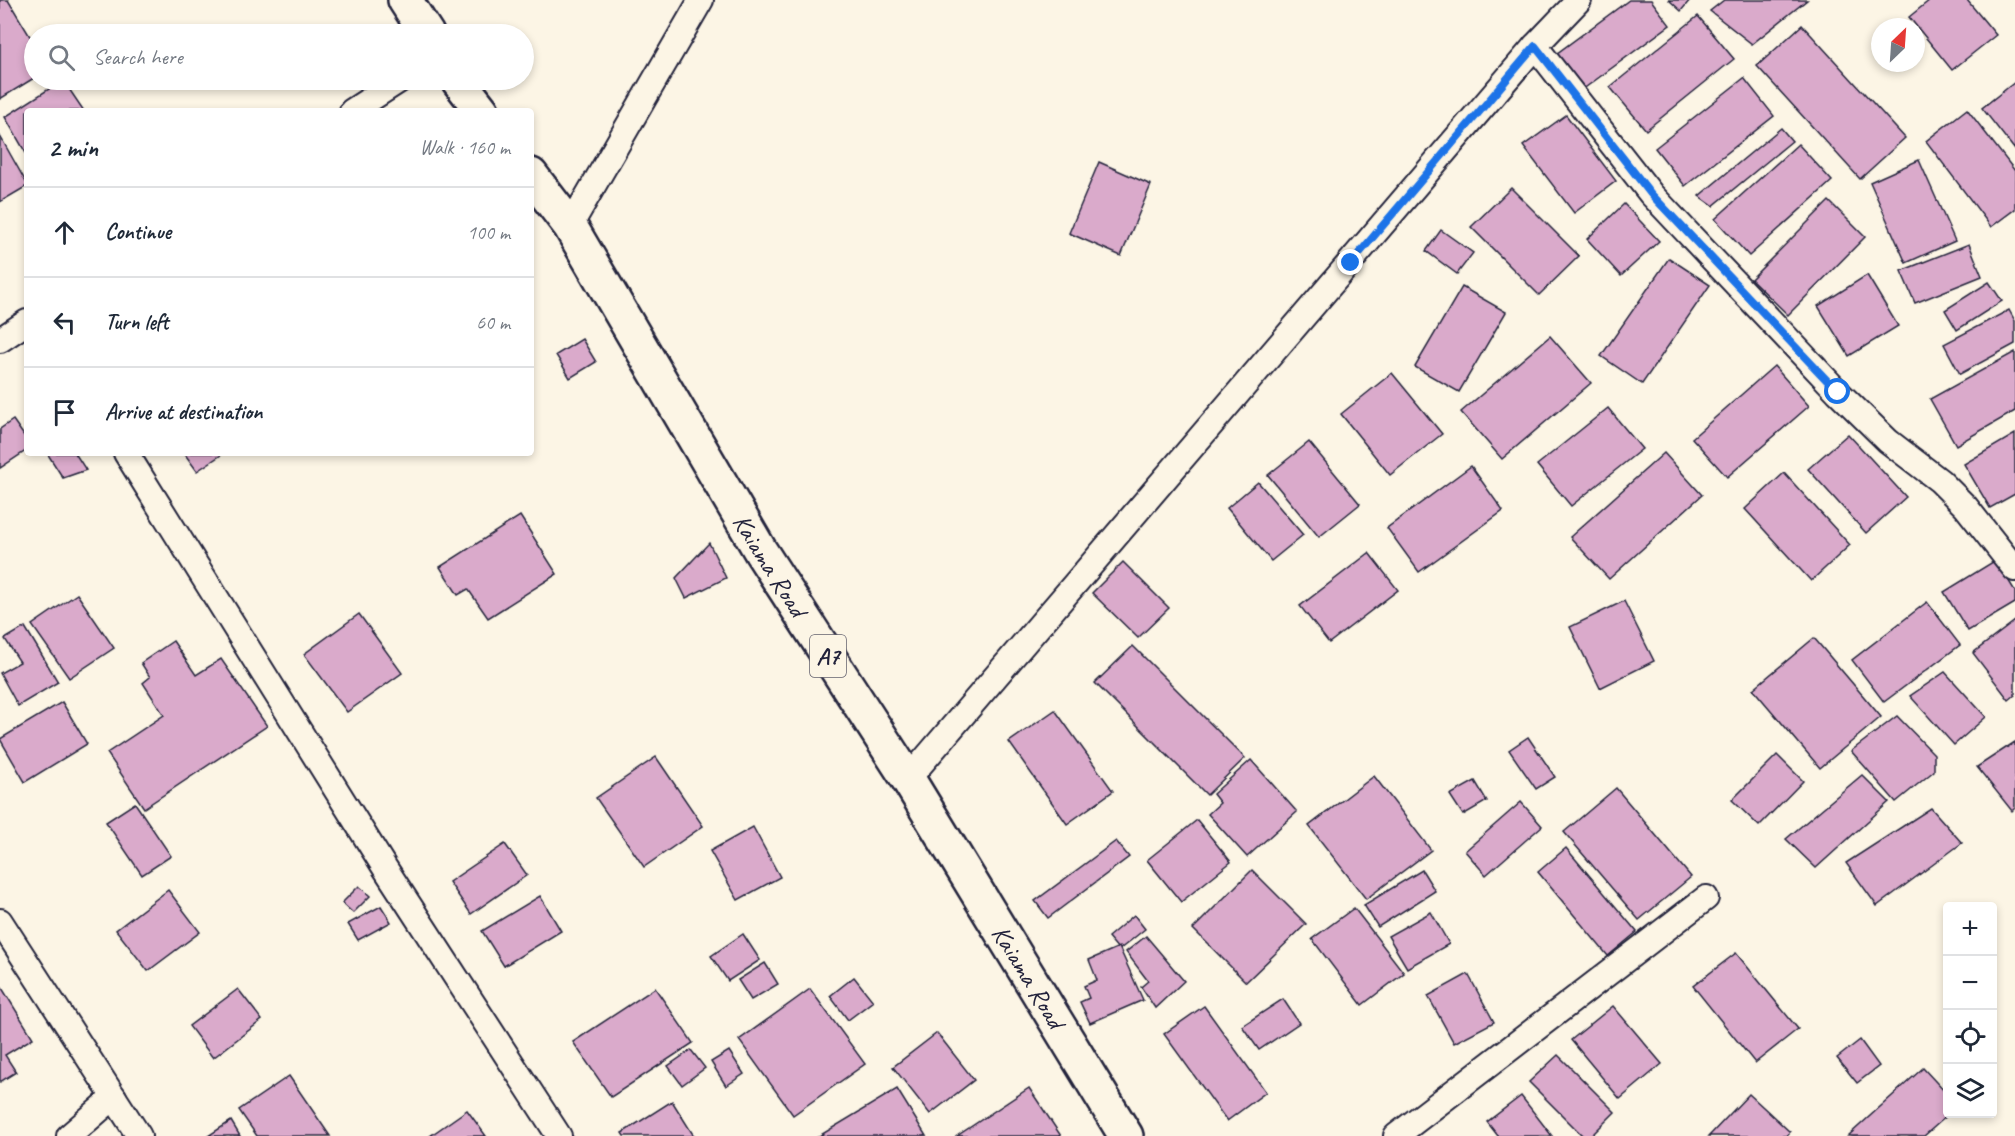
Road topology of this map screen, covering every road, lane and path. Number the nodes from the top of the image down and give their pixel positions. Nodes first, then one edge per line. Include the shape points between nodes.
1 (405, 0) edge
2 (701, 0) edge
3 (1580, 0) edge
4 (421, 24) edge
5 (1535, 46) junction
6 (385, 90) edge
7 (466, 90) edge
8 (357, 108) edge
9 (480, 108) edge
10 (534, 179) edge
11 (570, 226) junction
12 (24, 324) edge
13 (0, 340) edge
14 (128, 456) edge
15 (2015, 569) edge
16 (908, 779) junction
17 (1706, 898) dead end
18 (0, 921) edge
19 (114, 1097) junction
20 (69, 1136) edge
21 (139, 1136) edge
22 (560, 1136) edge
23 (1126, 1136) edge
24 (1396, 1136) edge

1 - 4 highway
2 - 11 street
3 - 5 street
5 - 15 street via 1651,194 1888,441 1940,481 1966,507
5 - 16 street
6 - 8 street
7 - 9 highway
10 - 11 highway, Kaiama Road / A7
11 - 16 highway, Kaiama Road / A7 via 760,552
12 - 13 street
14 - 22 street via 385,868
16 - 23 highway, Kaiama Road / A7
17 - 24 street
18 - 19 street
19 - 20 street
19 - 21 street

